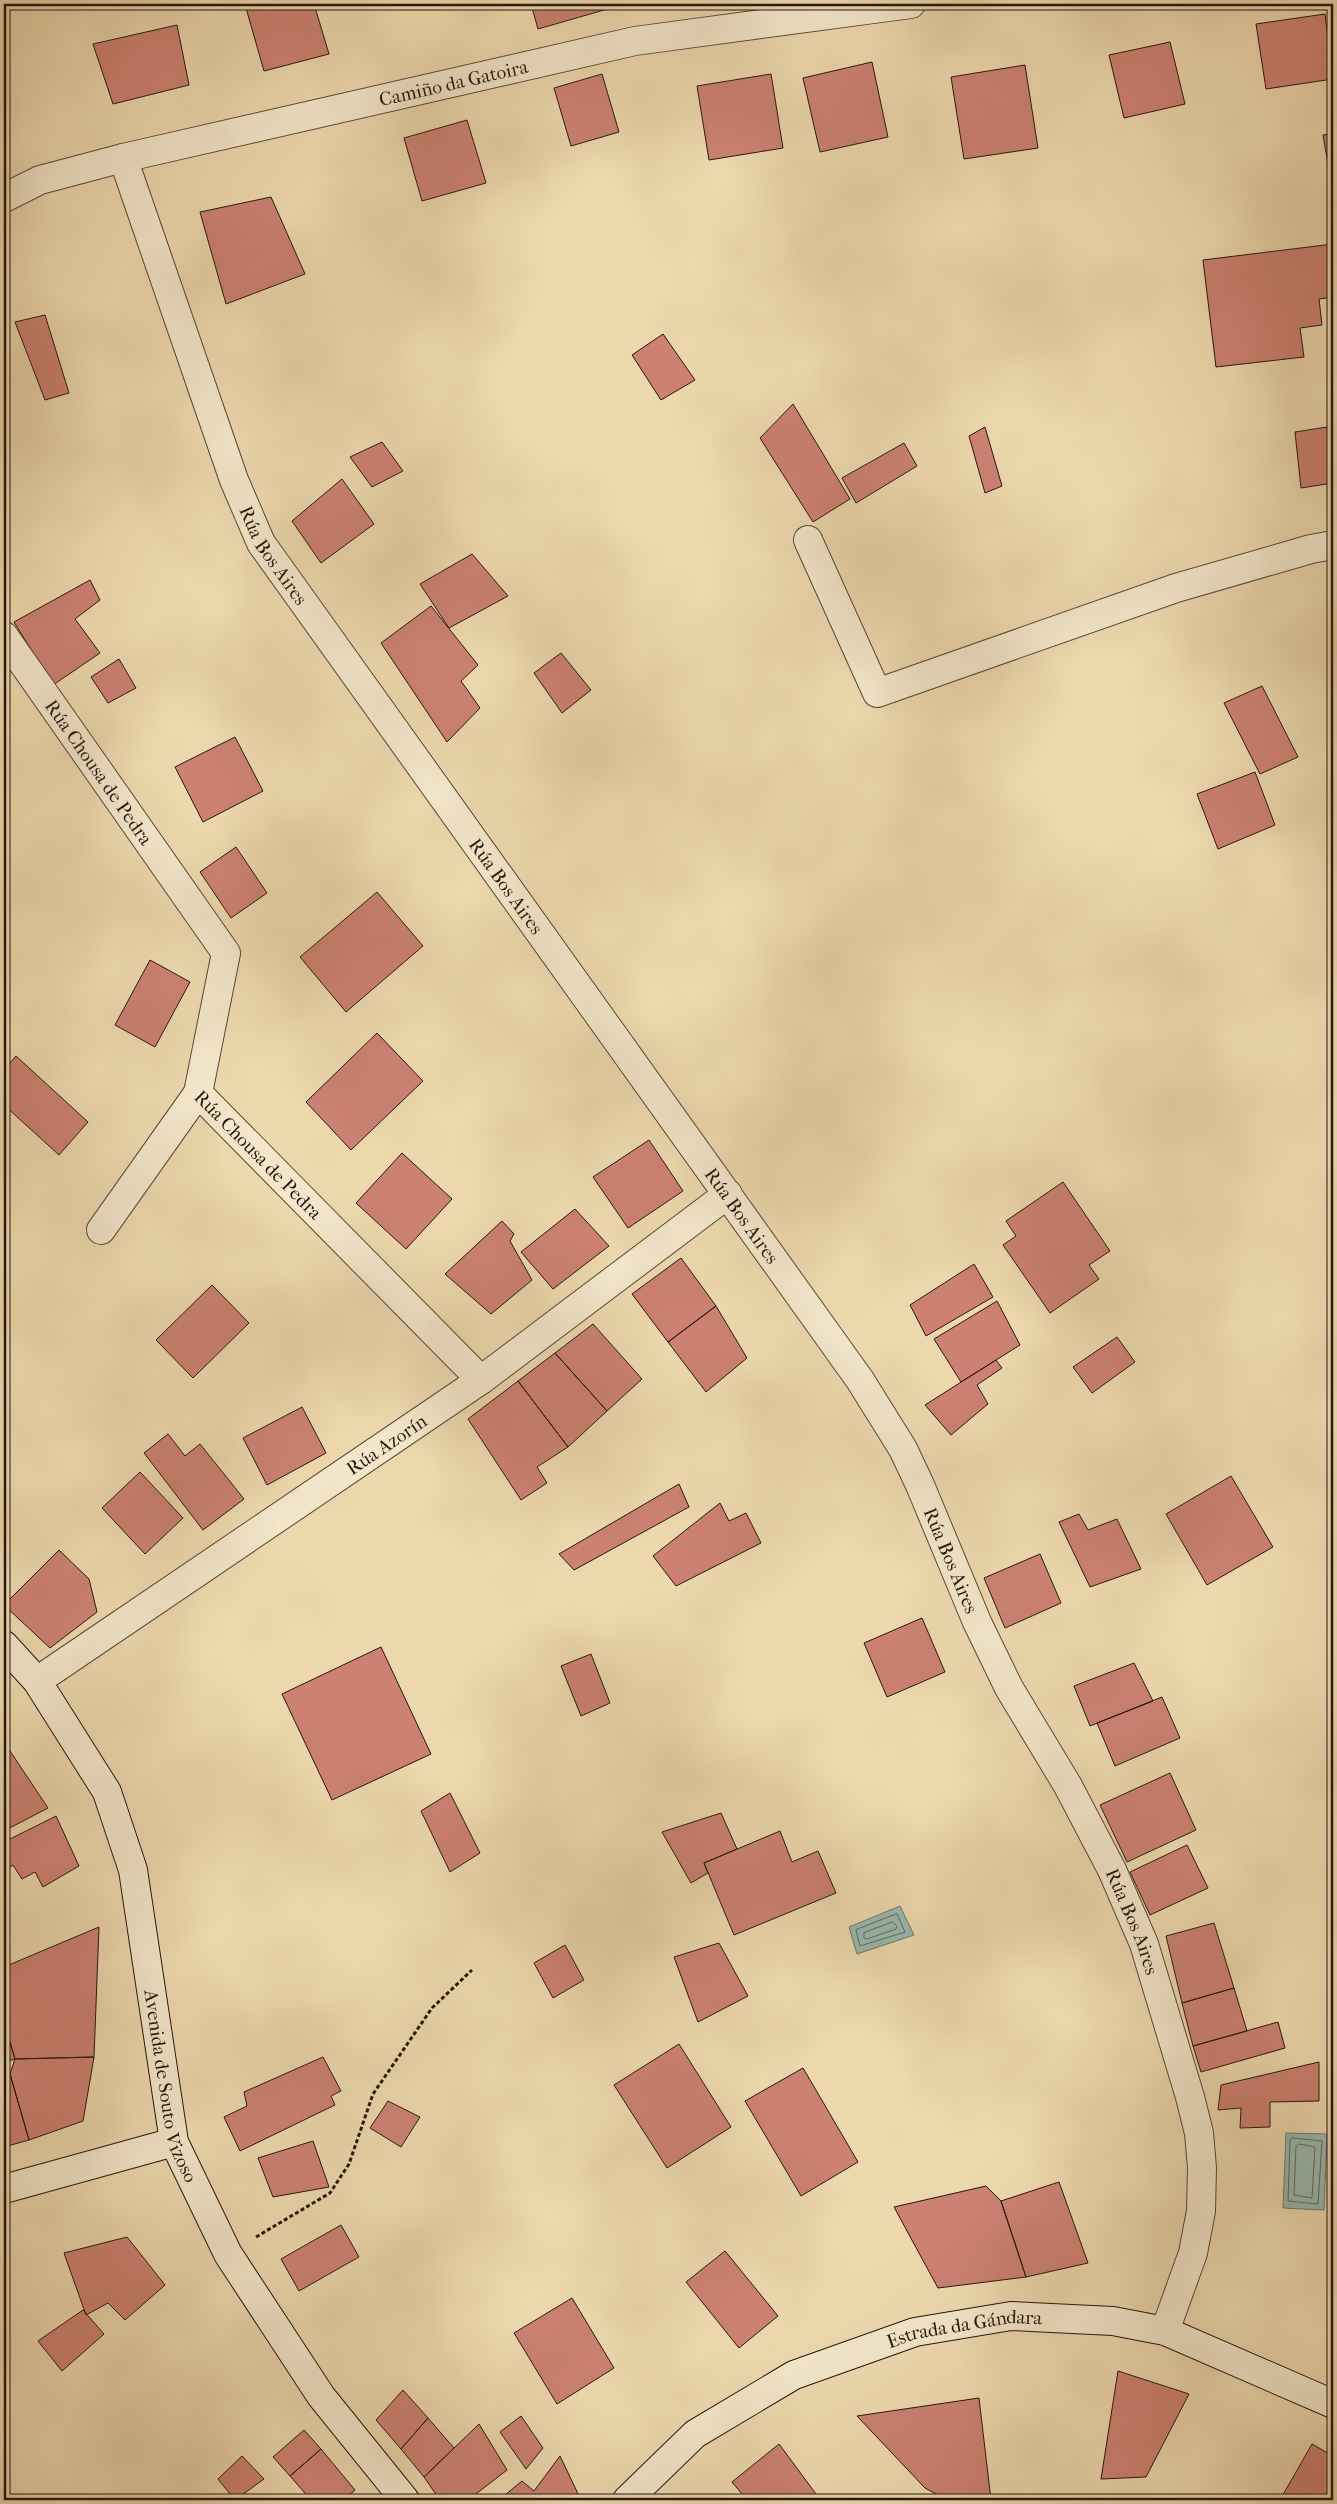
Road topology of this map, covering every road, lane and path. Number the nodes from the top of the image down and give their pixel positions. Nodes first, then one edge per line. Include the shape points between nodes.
1 (911, 4) edge
2 (123, 158) junction
3 (4, 198) edge
4 (808, 540) dead end
5 (1333, 545) edge
6 (4, 636) edge
7 (198, 1093) junction
8 (728, 1194) junction
9 (101, 1230) dead end
10 (481, 1380) junction
11 (4, 1645) edge
12 (37, 1681) junction
13 (472, 1970) dead end
14 (174, 2142) junction
15 (4, 2190) edge
16 (228, 2254) junction
17 (1165, 2331) junction
18 (1333, 2404) edge
19 (405, 2500) edge
20 (627, 2500) edge

1 - 2 street, Camiño da Gatoira via 635,41
2 - 3 street, Camiño da Gatoira via 40,180
2 - 8 street, Rúa Bos Aires via 236,487 261,543
4 - 5 street via 877,693 1176,588
6 - 7 street, Rúa Chousa de Pedra via 226,953
7 - 9 street
7 - 10 street, Rúa Chousa de Pedra
8 - 10 street, Rúa Azorín
8 - 17 street, Rúa Bos Aires via 860,1380 903,1450 991,1652 1089,1823 1144,1944 1190,2097 1199,2133 1202,2168 1201,2211 1193,2253
10 - 12 street, Rúa Azorín
11 - 12 street, Avenida de Souto Vizoso
12 - 14 street, Avenida de Souto Vizoso via 107,1792 133,1870
13 - 16 path via 432,2008 374,2094 349,2164 330,2193
14 - 15 street
14 - 16 street, Avenida de Souto Vizoso
16 - 19 street, Avenida de Souto Vizoso via 321,2396
17 - 18 street, Estrada da Gándara
17 - 20 street, Estrada da Gándara via 1114,2321 1011,2316 915,2332 794,2375 695,2434

